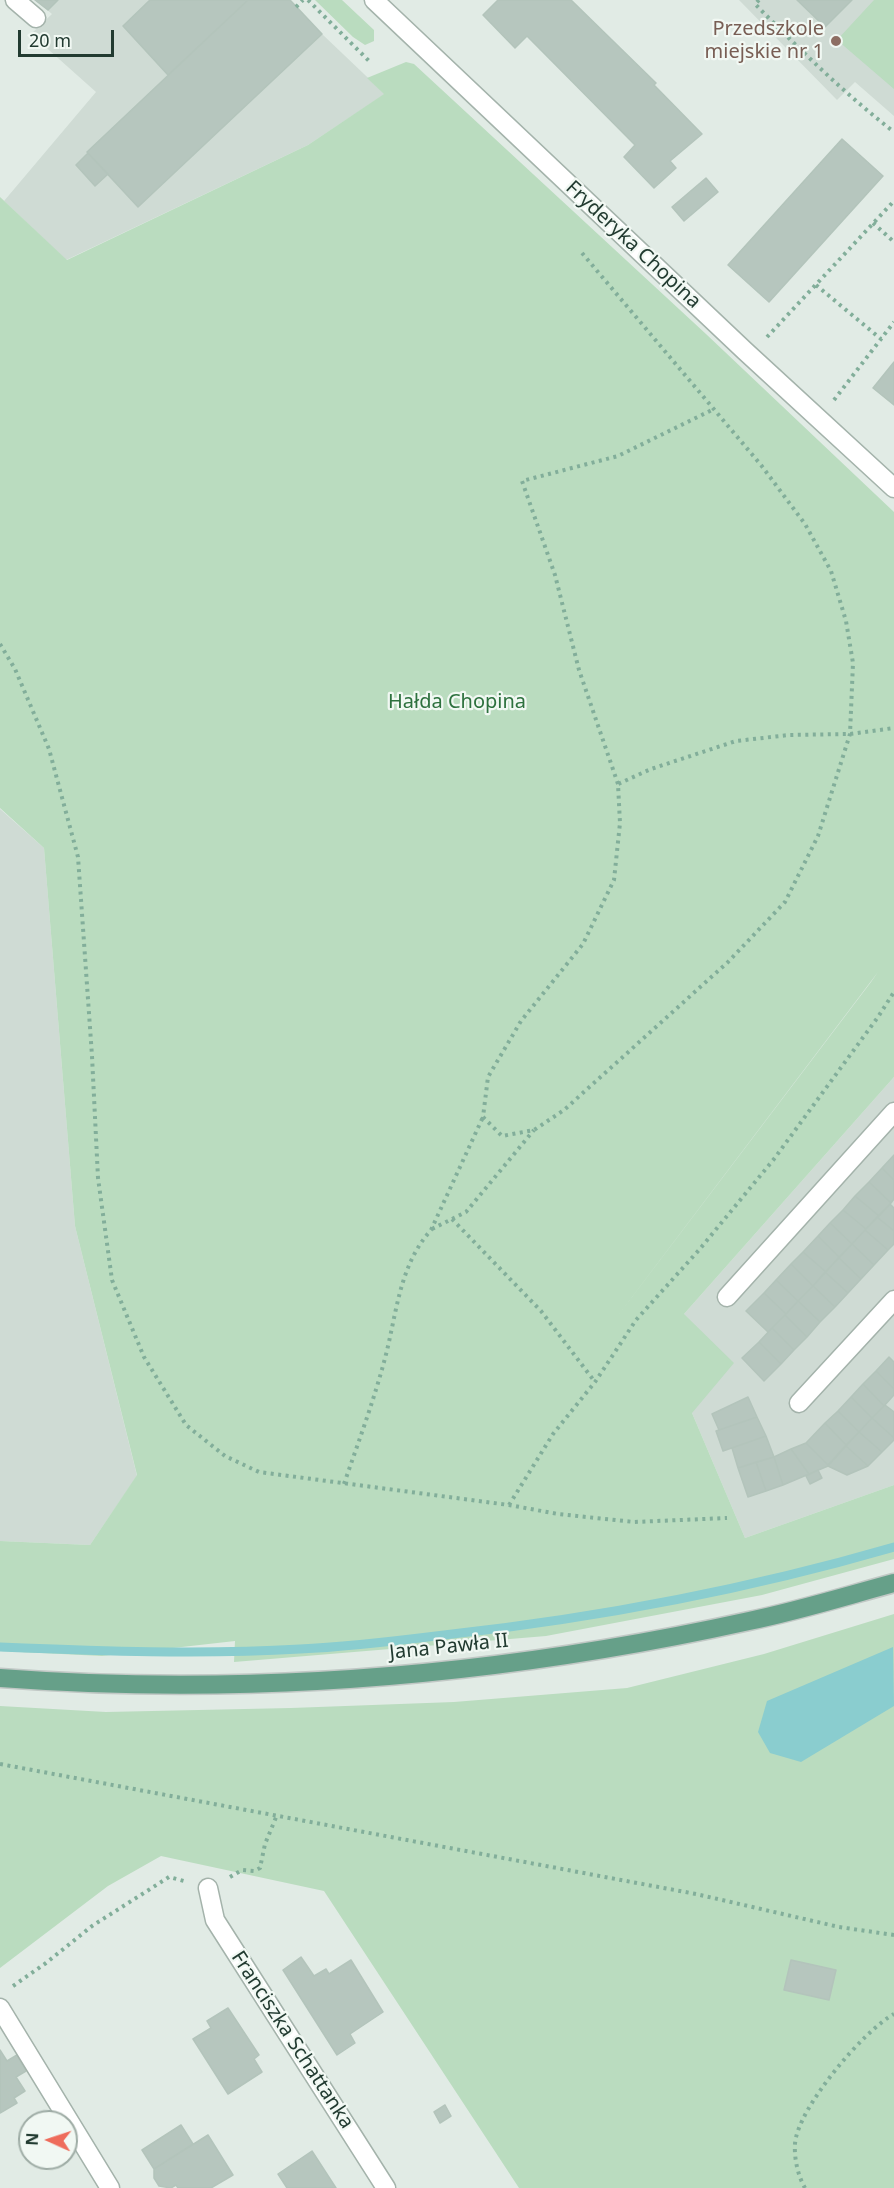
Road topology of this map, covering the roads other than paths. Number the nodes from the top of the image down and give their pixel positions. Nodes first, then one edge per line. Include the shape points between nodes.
1 (15, 0) edge
2 (379, 5) edge
3 (36, 18) dead end
4 (894, 488) edge
5 (894, 1112) edge
6 (727, 1297) dead end
7 (894, 1300) edge
8 (799, 1403) dead end
9 (894, 1582) edge
10 (0, 1678) edge
11 (208, 1888) road end
12 (0, 2007) edge
13 (110, 2188) edge
14 (386, 2188) edge

1 - 3 street
2 - 4 street, Fryderyka Chopina
5 - 6 street
7 - 8 street
9 - 10 main road, Jana Pawła II via 760,1619 647,1642 423,1673 254,1684 152,1685
11 - 14 street, Franciszka Schattanka via 215,1920
12 - 13 street

